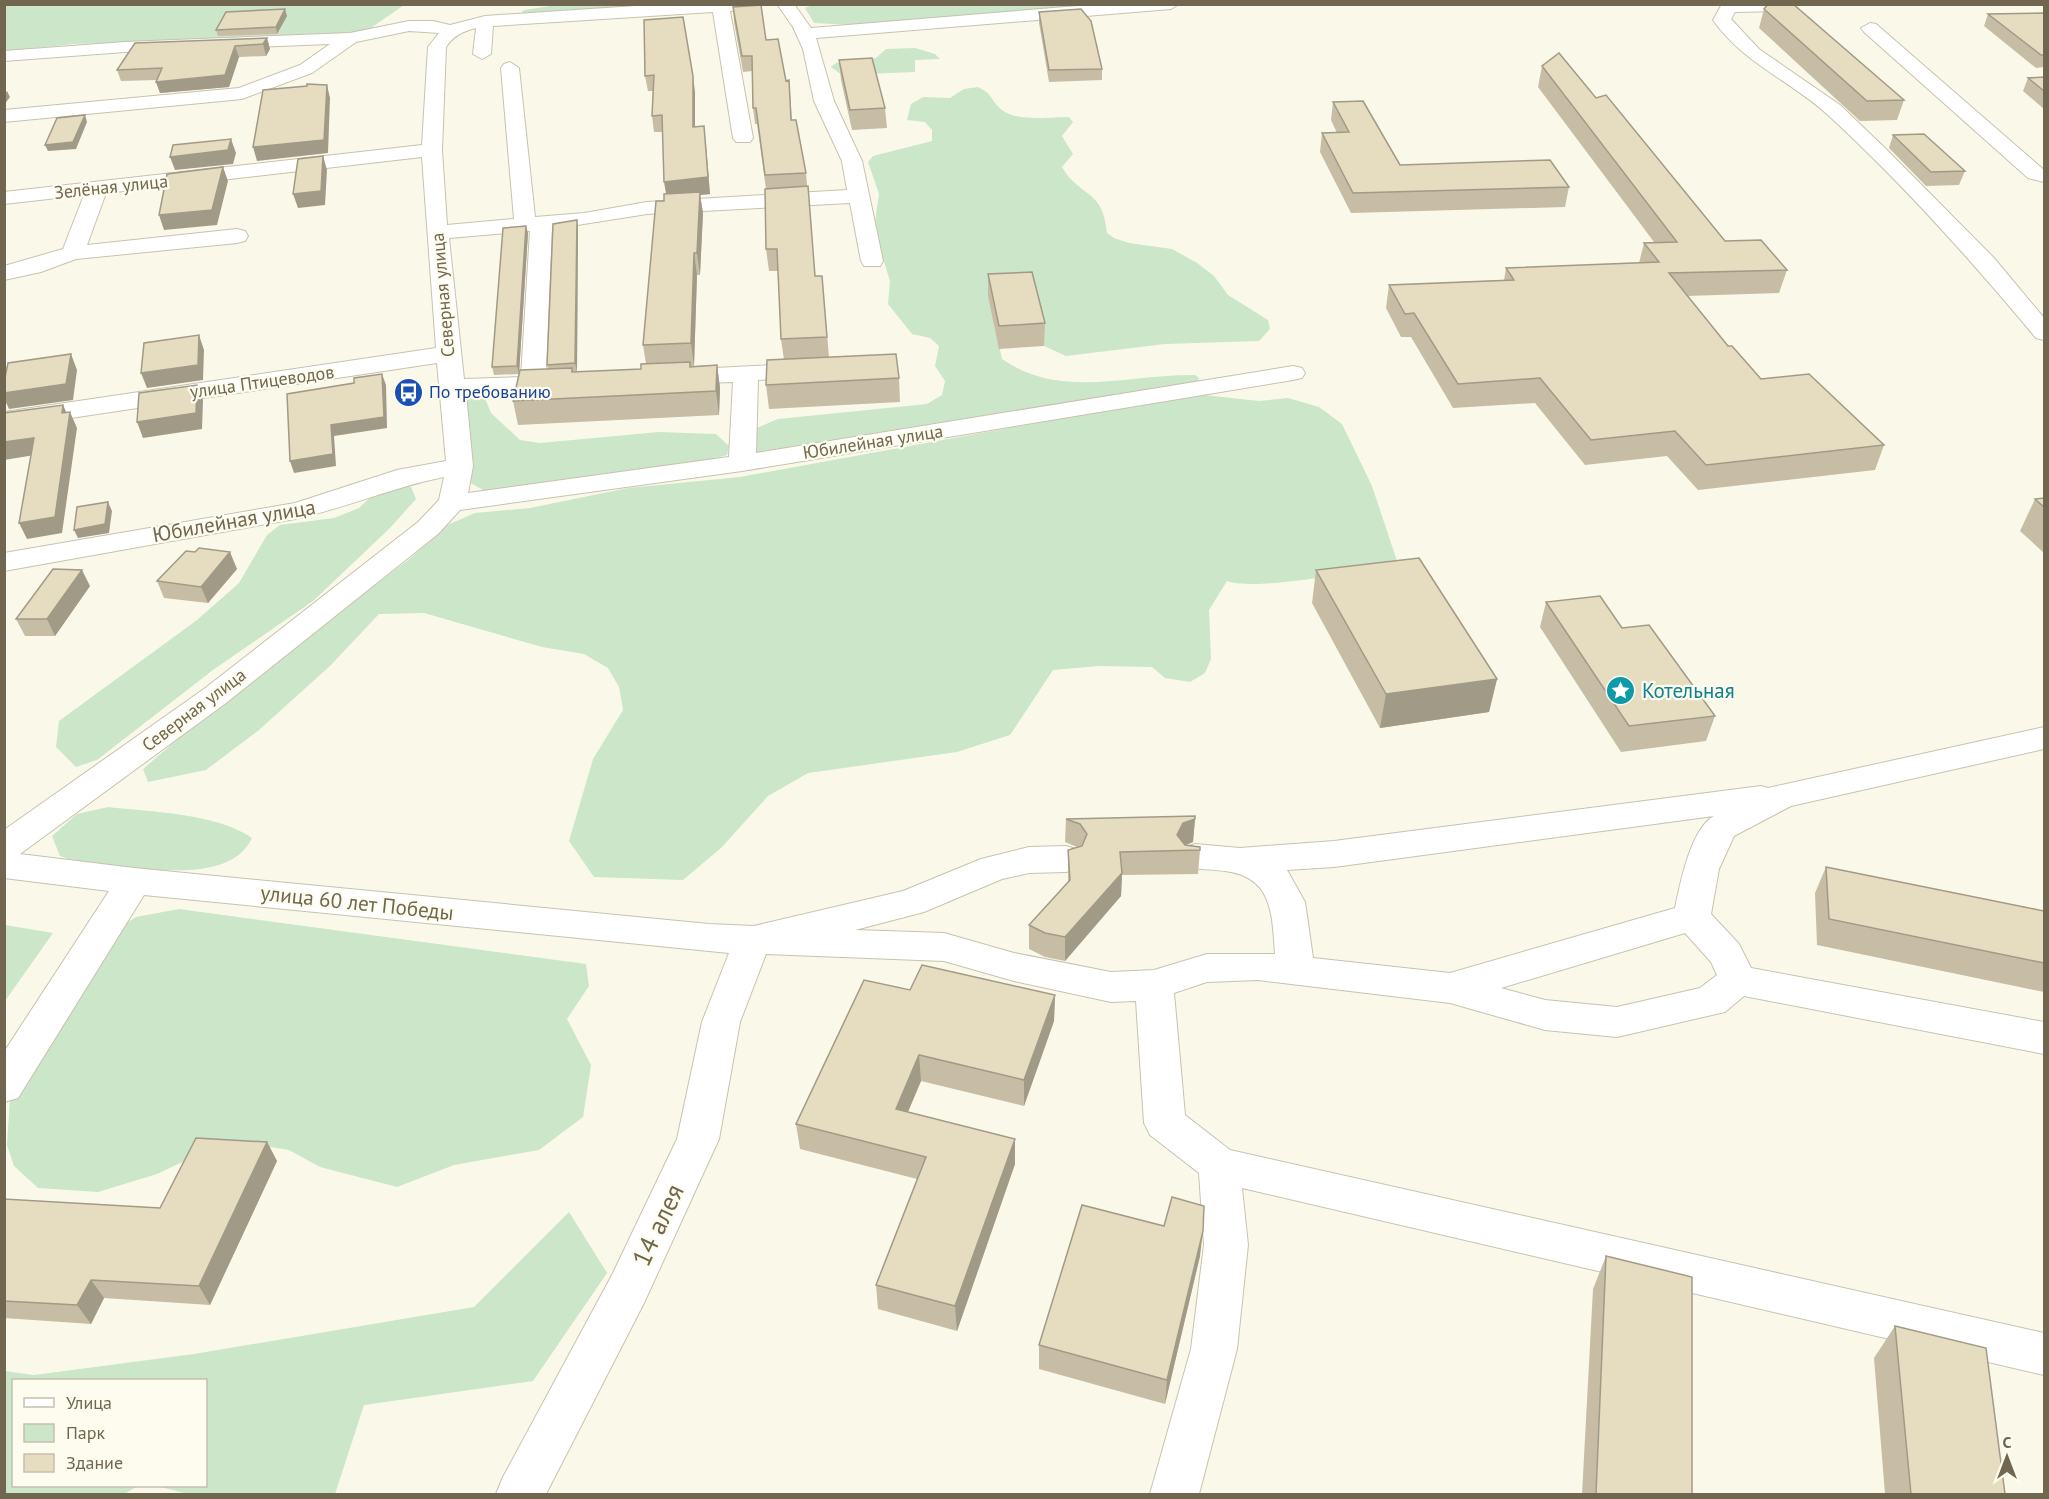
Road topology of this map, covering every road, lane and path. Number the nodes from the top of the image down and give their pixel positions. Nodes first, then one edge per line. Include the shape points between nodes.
1 (436, 4) edge
2 (785, 4) edge
3 (1171, 4) edge
4 (1782, 4) edge
5 (737, 5) edge
6 (485, 21) junction
7 (441, 28) junction
8 (1870, 28) dead end
9 (805, 34) junction
10 (350, 38) junction
11 (482, 54) dead end
12 (4, 57) edge
13 (510, 68) dead end
14 (4, 116) edge
15 (743, 138) dead end
16 (432, 150) junction
17 (2044, 176) edge
18 (98, 188) junction
19 (860, 196) junction
20 (4, 198) edge
21 (533, 223) junction
22 (436, 233) junction
23 (237, 236) dead end
24 (73, 253) junction
25 (872, 261) dead end
26 (4, 273) edge
27 (2044, 333) edge
28 (448, 354) junction
29 (838, 369) edge
30 (746, 373) junction
31 (1293, 373) dead end
32 (652, 378) edge
33 (581, 382) edge
34 (533, 384) junction
35 (452, 387) junction
36 (4, 420) edge
37 (742, 464) junction
38 (460, 466) junction
39 (452, 502) junction
40 (4, 562) edge
41 (2044, 738) edge
42 (1781, 796) junction
43 (4, 848) edge
44 (1195, 857) edge
45 (1066, 860) edge
46 (1244, 860) junction
47 (4, 865) edge
48 (134, 881) junction
49 (1692, 917) junction
50 (753, 940) junction
51 (1296, 971) junction
52 (1738, 980) junction
53 (1154, 985) junction
54 (1450, 988) junction
55 (2044, 1038) edge
56 (4, 1086) edge
57 (1219, 1165) junction
58 (2044, 1354) edge
59 (520, 1494) edge
60 (1174, 1494) edge

1 - 7 street, Северная улица
2 - 9 street
3 - 9 street
4 - 27 street via 1730,7 1722,20 1753,53 1833,109 1986,263
5 - 6 street
5 - 15 street
6 - 7 street
6 - 11 street
7 - 10 street via 409,27
7 - 16 street, Северная улица
8 - 17 street via 2035,174
9 - 19 street via 824,101 852,161
10 - 12 street via 125,47
10 - 14 street via 306,69 243,93
13 - 21 street
16 - 18 street, Зелёная улица
16 - 22 street, Северная улица
18 - 20 street, Зелёная улица
18 - 24 street
19 - 21 street via 647,208
19 - 25 street
21 - 22 street
21 - 34 street
22 - 28 street, Северная улица
23 - 24 street
24 - 26 street
28 - 35 street, Северная улица
28 - 36 street, улица Птицеводов
29 - 30 street
30 - 32 street
30 - 37 street
31 - 37 street, Юбилейная улица
33 - 34 street
34 - 35 street
35 - 38 street, Северная улица
37 - 39 street, Юбилейная улица
38 - 39 street, Северная улица
38 - 40 street, Юбилейная улица via 407,476 295,511
39 - 43 street, Северная улица via 429,528 215,696
41 - 42 street
42 - 46 street via 1334,854
42 - 49 street via 1720,828 1701,869
44 - 46 street
45 - 50 street via 1029,860 994,868 911,903
46 - 51 street via 1271,874 1287,900
47 - 48 street, улица 60 лет Победы
48 - 50 street, улица 60 лет Победы
48 - 56 street
49 - 52 street via 1726,954
49 - 54 street
50 - 53 street, улица 60 лет Победы via 944,947 1014,967 1111,987
50 - 59 street, 14 алея via 721,1022 698,1139 628,1289
51 - 53 street, улица 60 лет Победы via 1258,966 1207,968
51 - 54 street, улица 60 лет Победы
52 - 54 street via 1711,1001 1617,1022 1545,1015
52 - 55 street
53 - 57 street via 1165,1123
57 - 58 street
57 - 60 street via 1226,1245 1214,1349

